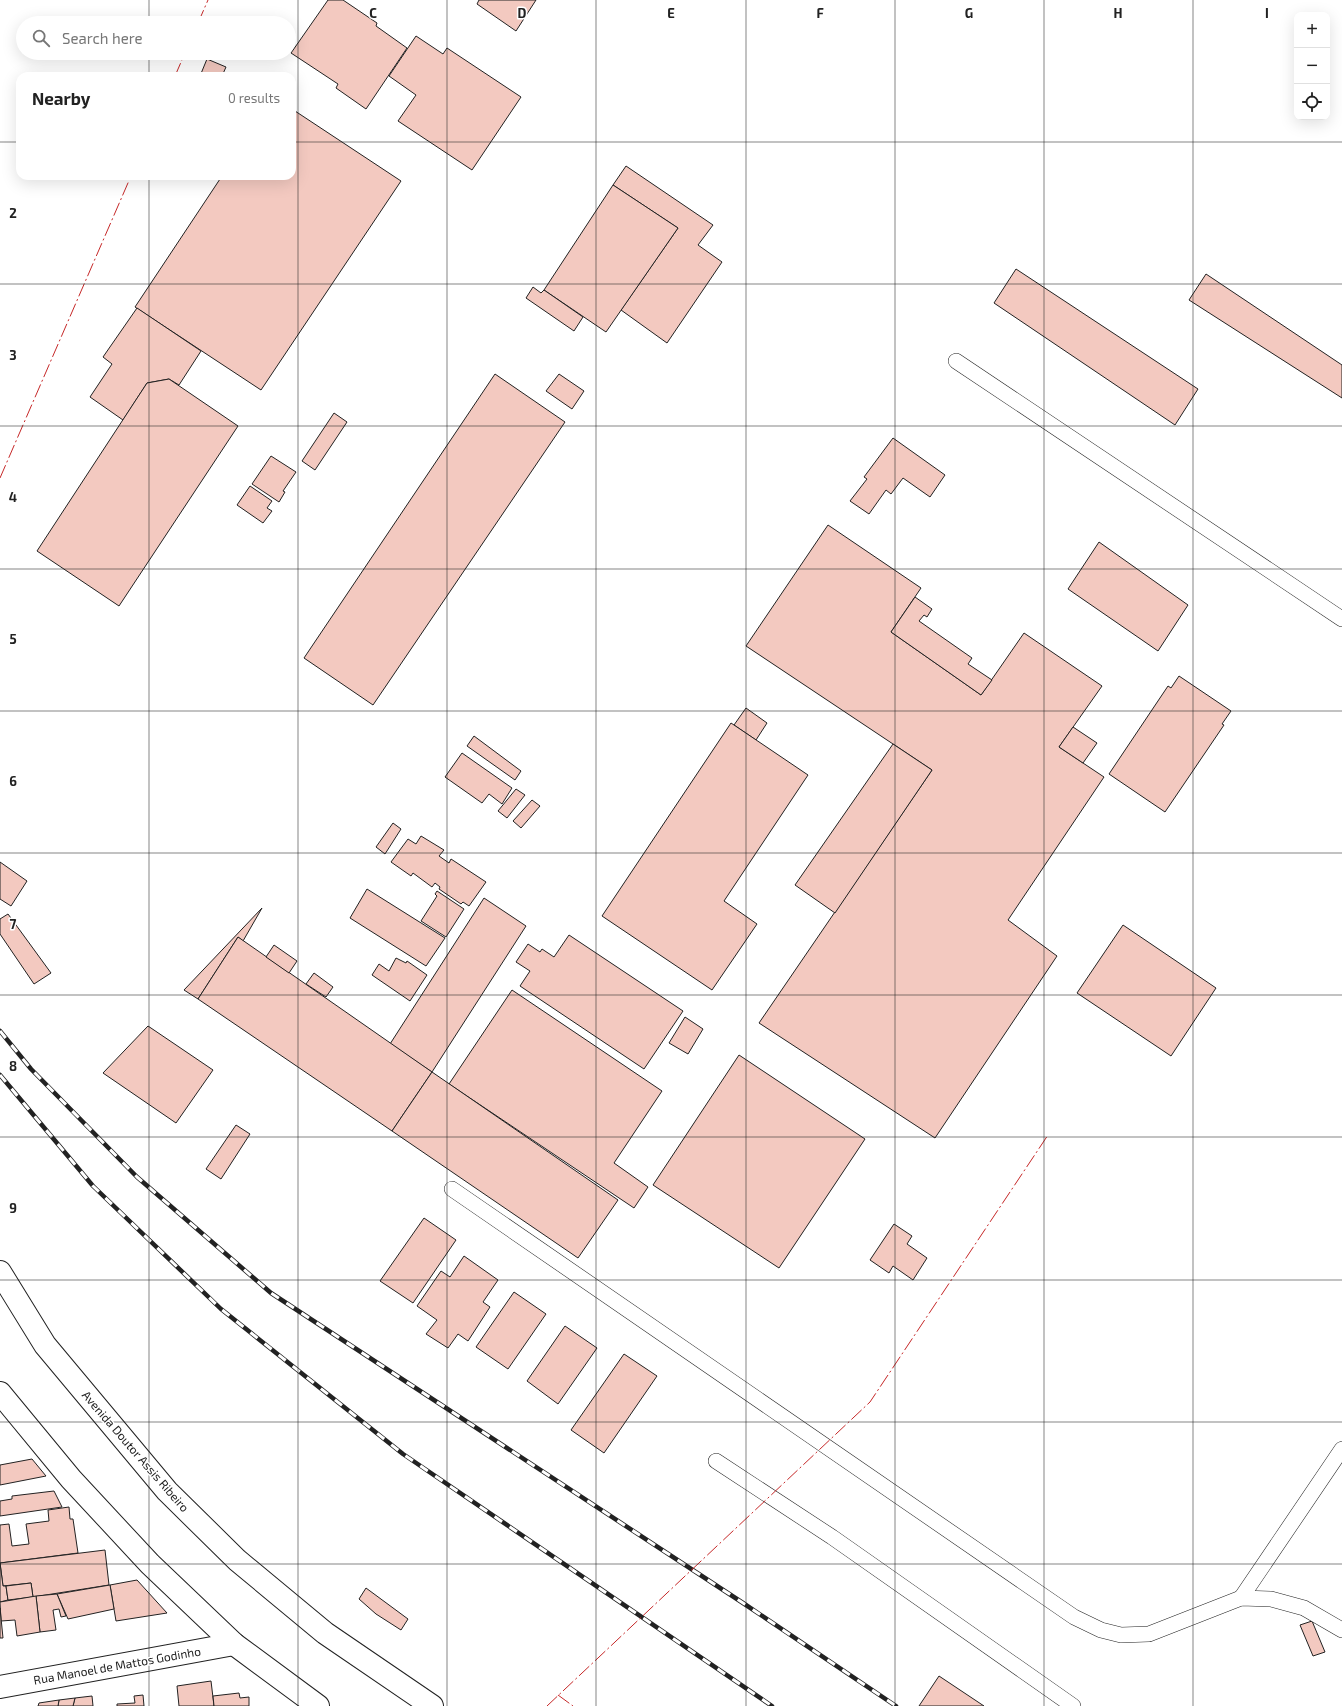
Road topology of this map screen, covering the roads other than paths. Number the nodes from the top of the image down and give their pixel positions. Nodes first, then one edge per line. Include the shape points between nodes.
1 (956, 361) dead end
2 (1342, 619) edge
3 (452, 1189) dead end
4 (0, 1272) edge
5 (0, 1392) edge
6 (1342, 1449) edge
7 (716, 1461) dead end
8 (1241, 1598) junction
9 (1342, 1630) edge
10 (234, 1644) junction
11 (0, 1687) edge
12 (318, 1706) edge
13 (432, 1706) edge
14 (1073, 1706) edge

1 - 2 lane
3 - 8 lane via 1074,1617 1121,1635 1149,1634
4 - 13 main road, Avenida Doutor Assis Ribeiro via 45,1345 167,1491 237,1560 325,1633
5 - 10 main road via 76,1485 150,1564
6 - 8 lane
7 - 14 lane via 832,1537
8 - 9 lane via 1271,1599 1304,1608
10 - 11 main road, Rua Manoel de Mattos Godinho
10 - 12 main road

